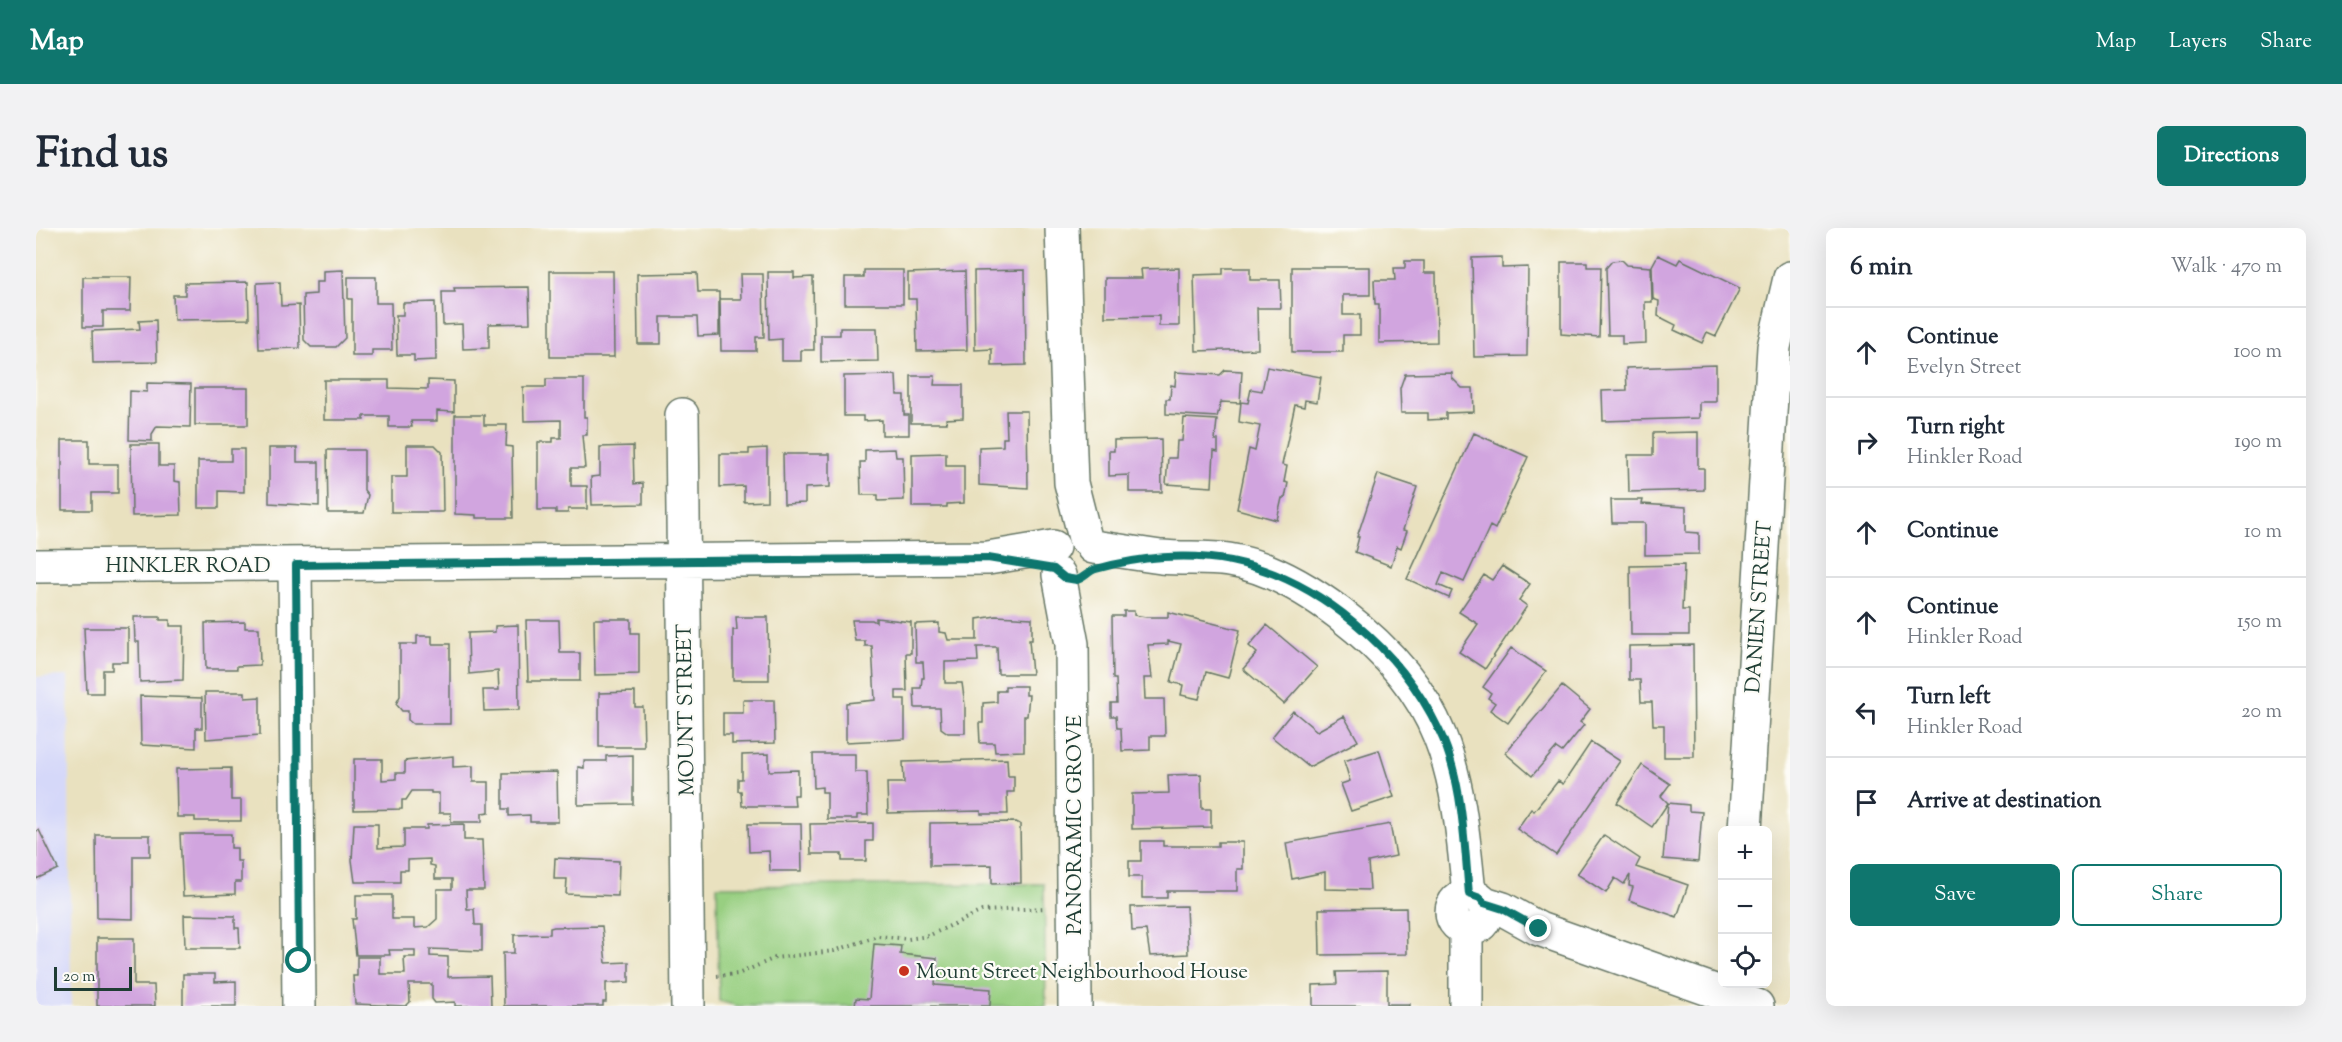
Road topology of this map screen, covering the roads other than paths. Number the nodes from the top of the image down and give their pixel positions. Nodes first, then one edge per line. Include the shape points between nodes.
1 (1062, 228) edge
2 (1790, 278) edge
3 (682, 415) dead end
4 (1072, 558) junction
5 (684, 562) junction
6 (296, 565) junction
7 (36, 566) edge
8 (1745, 826) edge
9 (1475, 913) junction
10 (1735, 992) edge
11 (299, 1006) edge
12 (688, 1006) edge
13 (1075, 1006) edge
14 (1466, 1006) edge

1 - 4 street, PANORAMIC GROVE
2 - 8 street, DANIEN STREET via 1774,347
3 - 5 street, MOUNT STREET
4 - 5 street, HINKLER ROAD
4 - 9 street, HINKLER ROAD via 1229,561 1263,570 1326,603 1384,651 1407,677 1440,731 1453,771
4 - 13 street, PANORAMIC GROVE
5 - 6 street, HINKLER ROAD
5 - 12 street, MOUNT STREET
6 - 7 street, HINKLER ROAD
6 - 11 street
9 - 10 street via 1539,929
9 - 14 street, HINKLER ROAD

